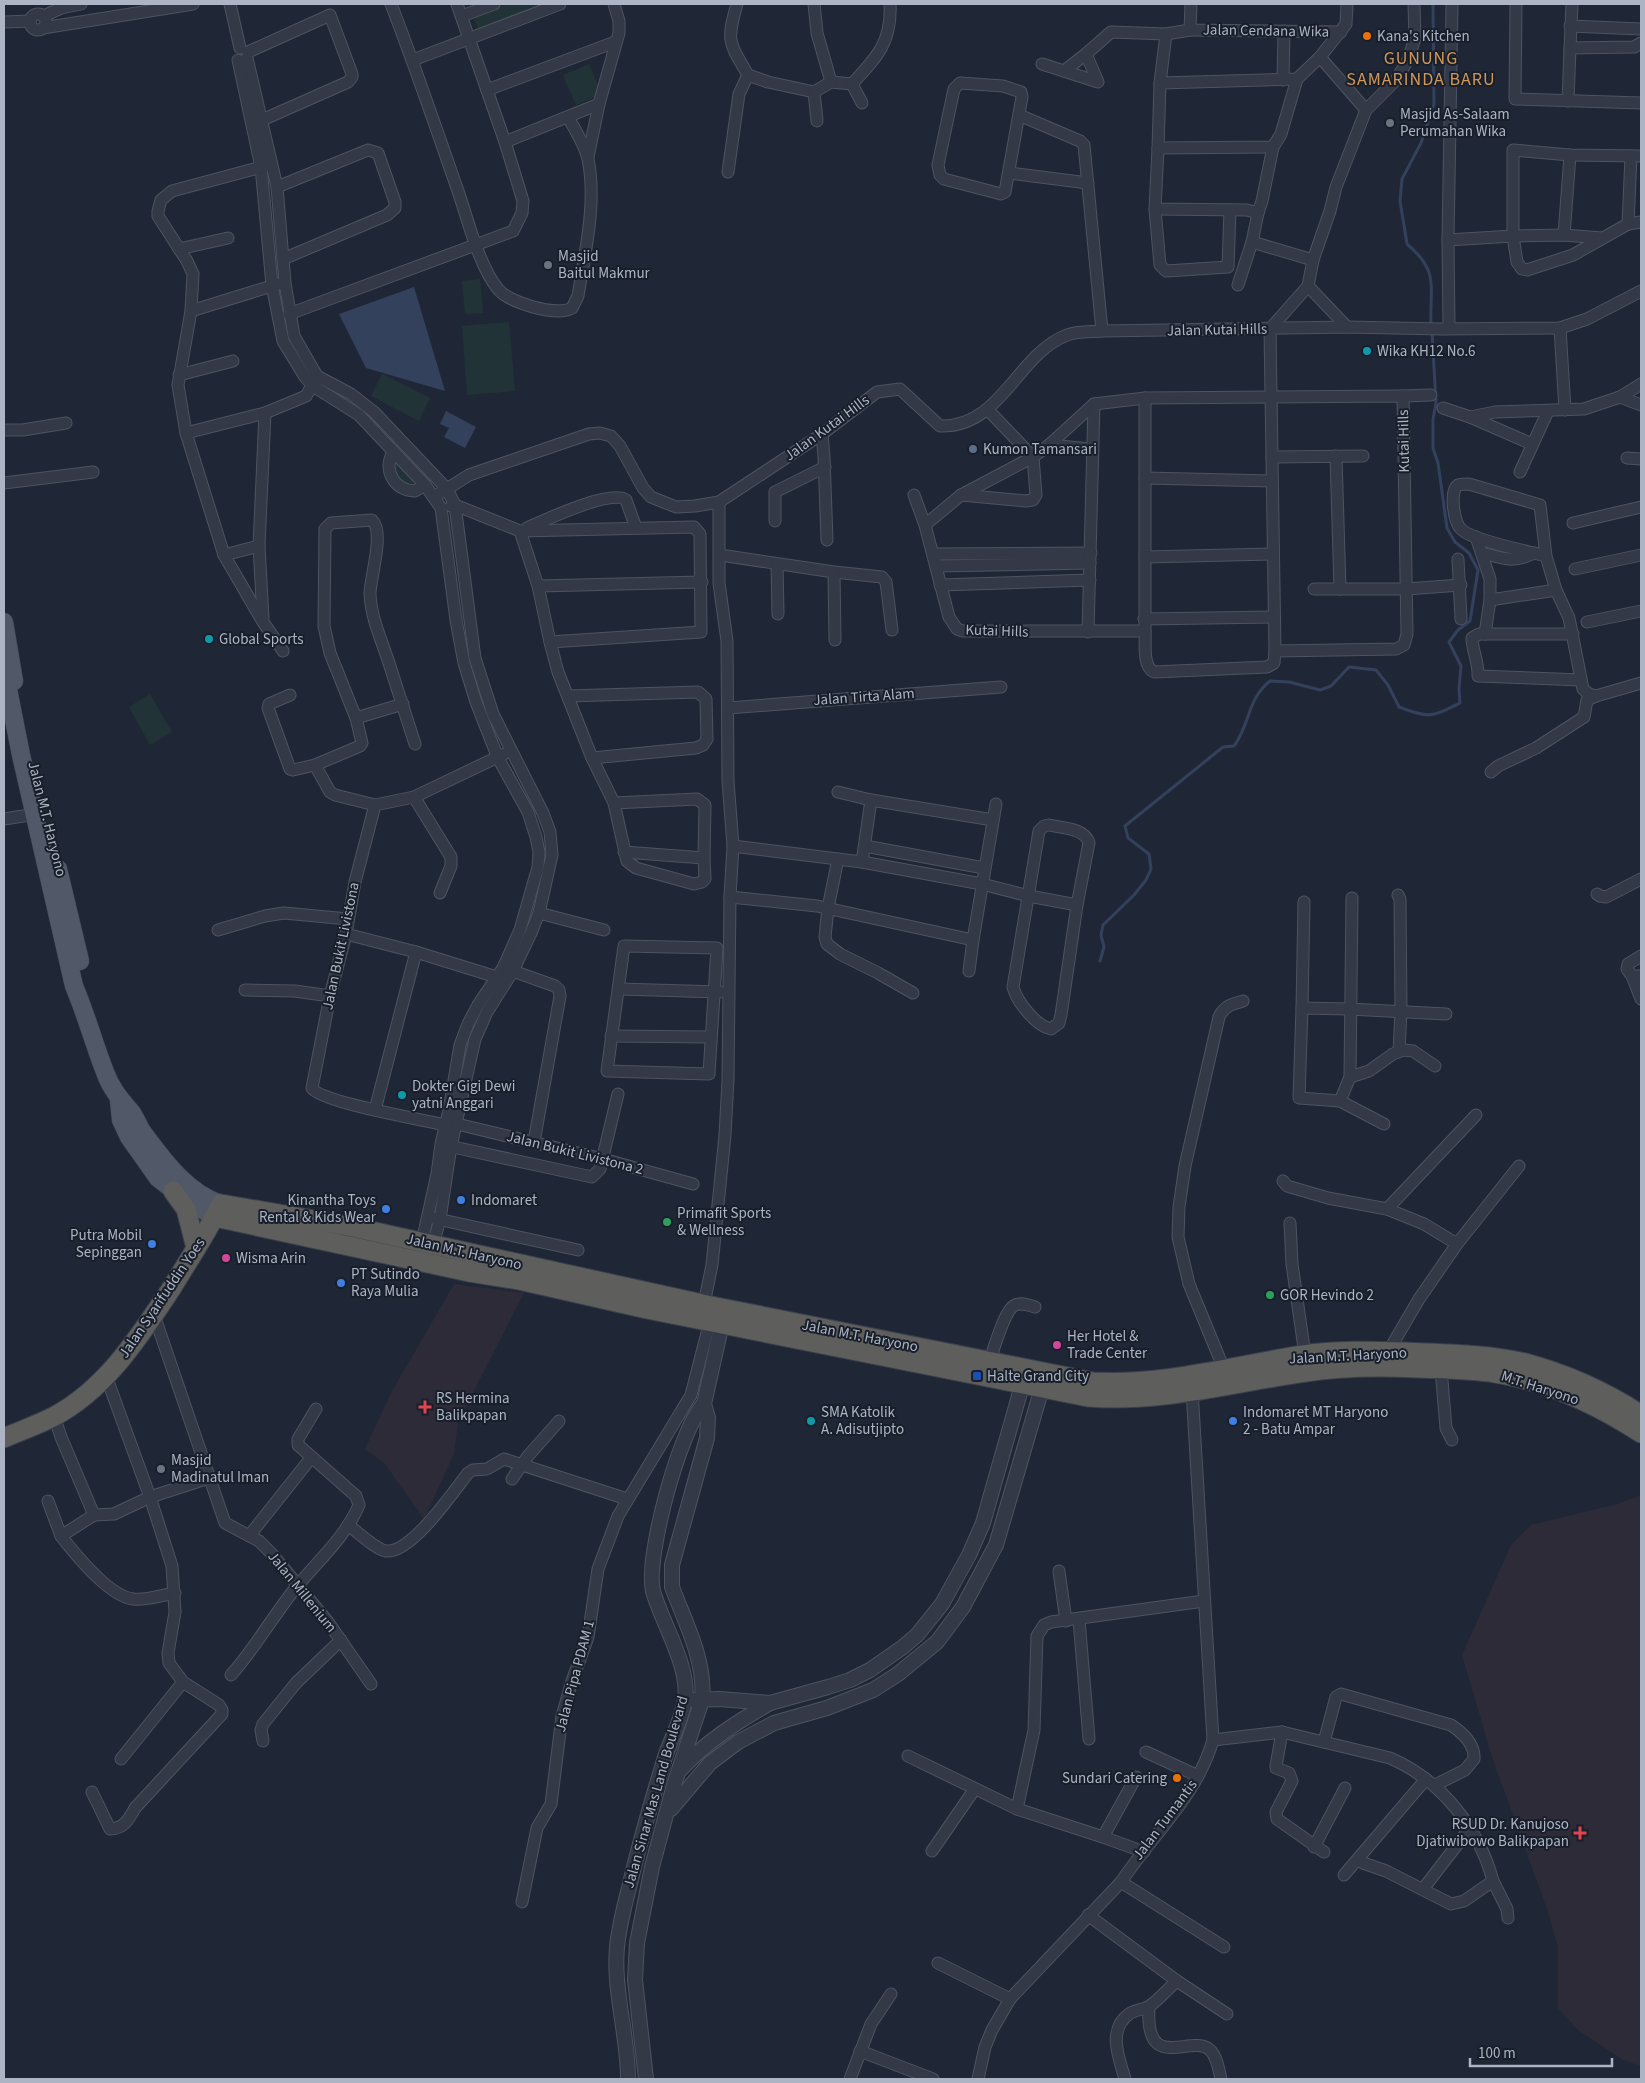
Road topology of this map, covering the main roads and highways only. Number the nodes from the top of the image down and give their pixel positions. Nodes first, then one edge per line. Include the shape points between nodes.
1 (4, 622) edge
2 (4, 669) edge
3 (41, 822) junction
4 (119, 1100) junction
5 (173, 1191) junction
6 (218, 1210) junction
7 (245, 1224) junction
8 (196, 1248) junction
9 (712, 1316) junction
10 (1402, 1367) joint
11 (1024, 1377) junction
12 (1227, 1377) junction
13 (1044, 1380) junction
14 (1641, 1415) edge
15 (1641, 1433) edge
16 (4, 1438) edge

1 - 3 main road, Jalan M.T. Haryono
2 - 3 main road, Jalan M.T. Haryono via 21,755
3 - 4 main road, Jalan M.T. Haryono via 74,986 105,1073
4 - 5 main road, Jalan M.T. Haryono via 121,1120 129,1137 158,1178
4 - 6 main road, Jalan M.T. Haryono via 161,1157
5 - 6 main road, Jalan M.T. Haryono
5 - 8 highway via 186,1209
6 - 7 highway, Jalan M.T. Haryono
6 - 8 highway, Jalan Syarifuddin Yoes
6 - 9 highway, Jalan M.T. Haryono via 428,1243
7 - 8 highway
7 - 9 highway, Jalan M.T. Haryono via 469,1272
8 - 16 highway, Jalan Syarifuddin Yoes via 137,1341 106,1376 54,1416
9 - 11 highway, Jalan M.T. Haryono
9 - 11 highway, Jalan M.T. Haryono via 989,1362
10 - 12 highway, Jalan M.T. Haryono
10 - 15 highway, M.T. Haryono via 1495,1373 1523,1380 1593,1406
11 - 13 highway, Jalan M.T. Haryono
12 - 13 highway, Jalan M.T. Haryono via 1107,1382
12 - 13 highway, Jalan M.T. Haryono via 1192,1390 1120,1399 1088,1397
12 - 14 highway, Jalan M.T. Haryono via 1305,1355 1388,1352 1478,1356 1523,1363 1574,1380

